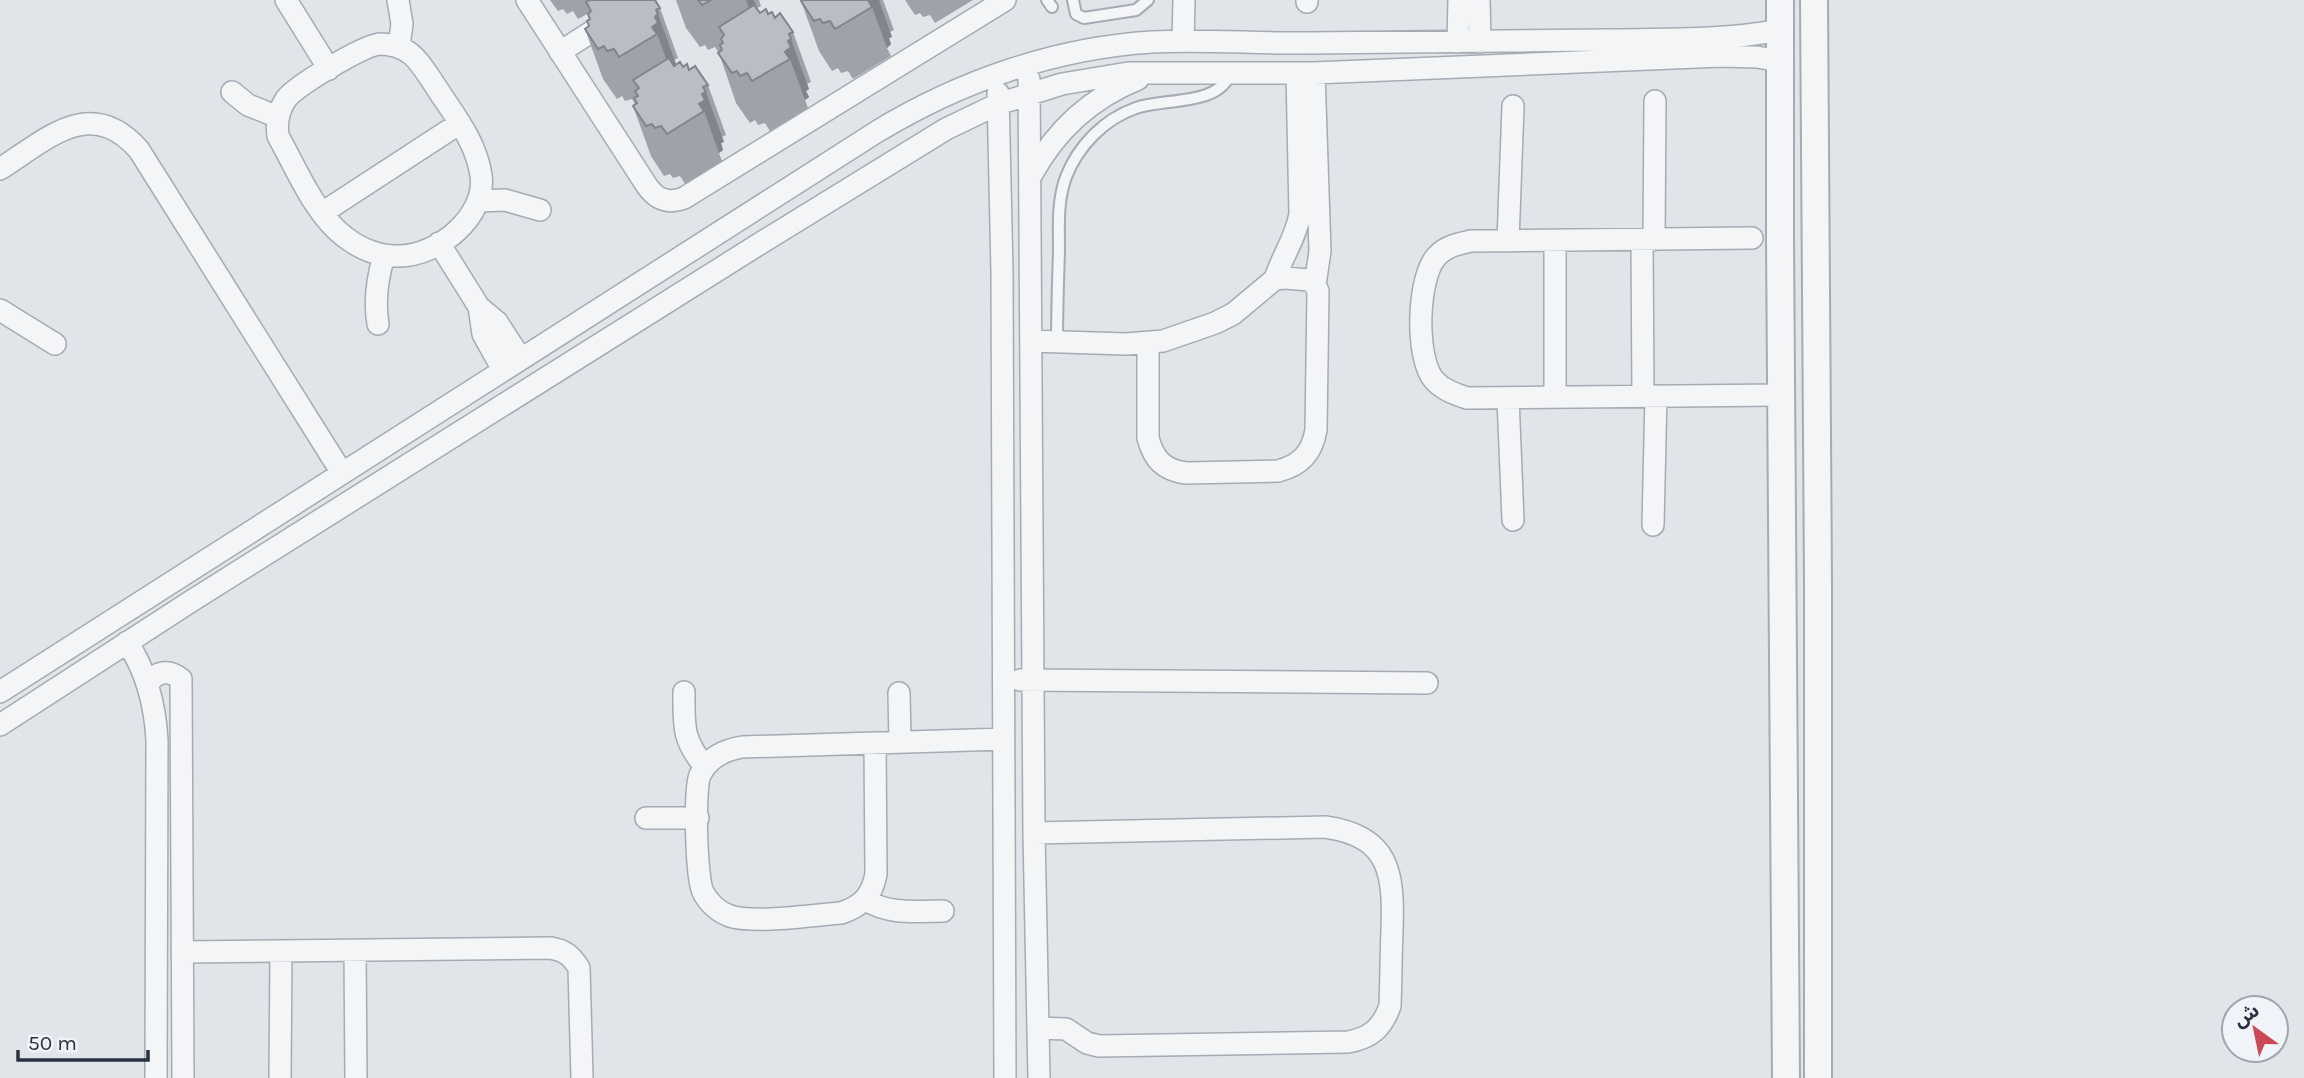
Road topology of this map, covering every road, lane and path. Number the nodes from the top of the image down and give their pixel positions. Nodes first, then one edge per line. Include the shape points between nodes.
1 (286, 0) edge
2 (398, 0) edge
3 (527, 0) edge
4 (641, 0) edge
5 (1005, 0) edge
6 (1073, 0) edge
7 (1148, 0) edge
8 (1184, 0) edge
9 (1459, 0) edge
10 (1479, 0) edge
11 (1780, 0) edge
12 (1814, 0) edge
13 (1780, 30) junction
14 (1183, 41) junction
15 (1469, 42) junction
16 (399, 46) junction
17 (560, 52) junction
18 (1780, 61) junction
19 (1029, 64) junction
20 (329, 69) junction
21 (1161, 72) junction
22 (1230, 72) junction
23 (1306, 73) junction
24 (997, 74) junction
25 (232, 92) dead end
26 (1029, 93) junction
27 (1655, 101) dead end
28 (998, 104) junction
29 (1513, 106) dead end
30 (278, 117) junction
31 (460, 123) junction
32 (0, 169) edge
33 (1031, 176) junction
34 (478, 201) junction
35 (540, 210) dead end
36 (322, 213) junction
37 (1752, 238) dead end
38 (1555, 240) junction
39 (1648, 240) junction
40 (1508, 241) junction
41 (439, 243) junction
42 (384, 256) junction
43 (1275, 279) junction
44 (1315, 285) junction
45 (0, 310) edge
46 (378, 324) dead end
47 (1031, 341) junction
48 (1057, 342) junction
49 (55, 344) dead end
50 (1148, 344) junction
51 (512, 365) junction
52 (1781, 395) junction
53 (1649, 396) junction
54 (1555, 397) junction
55 (1508, 398) junction
56 (342, 473) junction
57 (1513, 520) dead end
58 (1653, 525) dead end
59 (1782, 579) junction
60 (1818, 580) junction
61 (127, 642) junction
62 (1004, 680) junction
63 (1033, 680) junction
64 (1427, 683) dead end
65 (148, 684) junction
66 (0, 692) edge
67 (684, 692) dead end
68 (899, 693) dead end
69 (0, 725) edge
70 (1004, 739) junction
71 (900, 742) junction
72 (875, 743) junction
73 (705, 767) junction
74 (157, 788) junction
75 (181, 788) junction
76 (646, 818) dead end
77 (698, 818) junction
78 (1034, 832) junction
79 (866, 900) junction
80 (943, 911) dead end
81 (355, 950) junction
82 (281, 951) junction
83 (182, 952) junction
84 (1038, 1028) junction
85 (156, 1078) edge
86 (183, 1078) edge
87 (279, 1078) edge
88 (356, 1078) edge
89 (582, 1078) edge
90 (1005, 1078) edge
91 (1039, 1078) edge
92 (1786, 1078) edge
93 (1818, 1078) edge

1 - 20 street
2 - 16 street
3 - 17 street
4 - 17 street
5 - 17 street via 674,202 653,195
6 - 7 lane via 1076,14 1084,18 1136,10
8 - 14 street
9 - 15 street
10 - 15 street
11 - 13 street
12 - 60 street
13 - 15 street via 1733,37
13 - 18 street
14 - 15 street
14 - 19 street via 1110,46
16 - 20 street via 369,46
16 - 31 street via 414,55
18 - 23 street via 1721,56
18 - 52 street
19 - 24 street
19 - 26 street
20 - 30 street via 289,96
21 - 22 street
21 - 26 street via 1095,78
21 - 33 street via 1121,86 1084,109 1054,140
22 - 23 street
22 - 48 lane via 1225,85 1213,93 1123,113 1099,129 1080,151 1066,176 1060,204
23 - 43 street via 1300,214
23 - 44 street via 1320,251
24 - 28 street
24 - 51 street via 907,114
25 - 30 street
26 - 28 street
26 - 33 street
27 - 39 street
28 - 61 street via 921,144
28 - 62 street
29 - 40 street
30 - 36 street via 278,136
31 - 34 street via 481,176
31 - 36 street
32 - 56 street via 78,124 113,128 127,137
33 - 47 street
34 - 35 street via 505,200
34 - 41 street via 468,220
36 - 42 street via 347,239
37 - 39 street
38 - 39 street
38 - 40 street
38 - 54 street
39 - 53 street
40 - 55 street via 1452,245 1437,256 1425,280 1421,346 1434,380 1449,392 1467,398
41 - 42 street via 412,255
41 - 51 street via 479,307 497,322
42 - 46 street via 376,284
43 - 44 street via 1309,280
43 - 50 street via 1233,314 1179,337
44 - 50 street via 1316,429 1313,445 1293,467 1186,473 1160,463 1149,438
45 - 49 street
47 - 48 street
47 - 63 street
48 - 50 street
51 - 56 street
52 - 53 street
52 - 59 street
53 - 54 street
53 - 58 street
54 - 55 street
55 - 57 street
56 - 66 street
59 - 60 street
59 - 92 street
60 - 93 street
61 - 65 street
61 - 69 street
62 - 63 street
62 - 70 street
63 - 64 street
63 - 78 street
65 - 74 street via 156,725
65 - 75 street via 161,673 181,679
67 - 73 street via 688,742
68 - 71 street
70 - 71 street
70 - 90 street
71 - 72 street
72 - 73 street via 742,747 715,757
72 - 79 street via 876,874
73 - 77 street via 697,785
74 - 75 street
74 - 85 street
75 - 83 street
76 - 77 street
77 - 79 street via 702,890 712,905 728,916 748,920 841,913
78 - 84 street
78 - 84 street via 1346,830 1380,854 1390,872 1393,893 1390,1006 1381,1026 1363,1039 1099,1046 1066,1029
79 - 80 street via 892,911
81 - 82 street
81 - 88 street
81 - 89 street via 562,950 579,968
82 - 83 street
82 - 87 street
83 - 86 street
84 - 91 street

